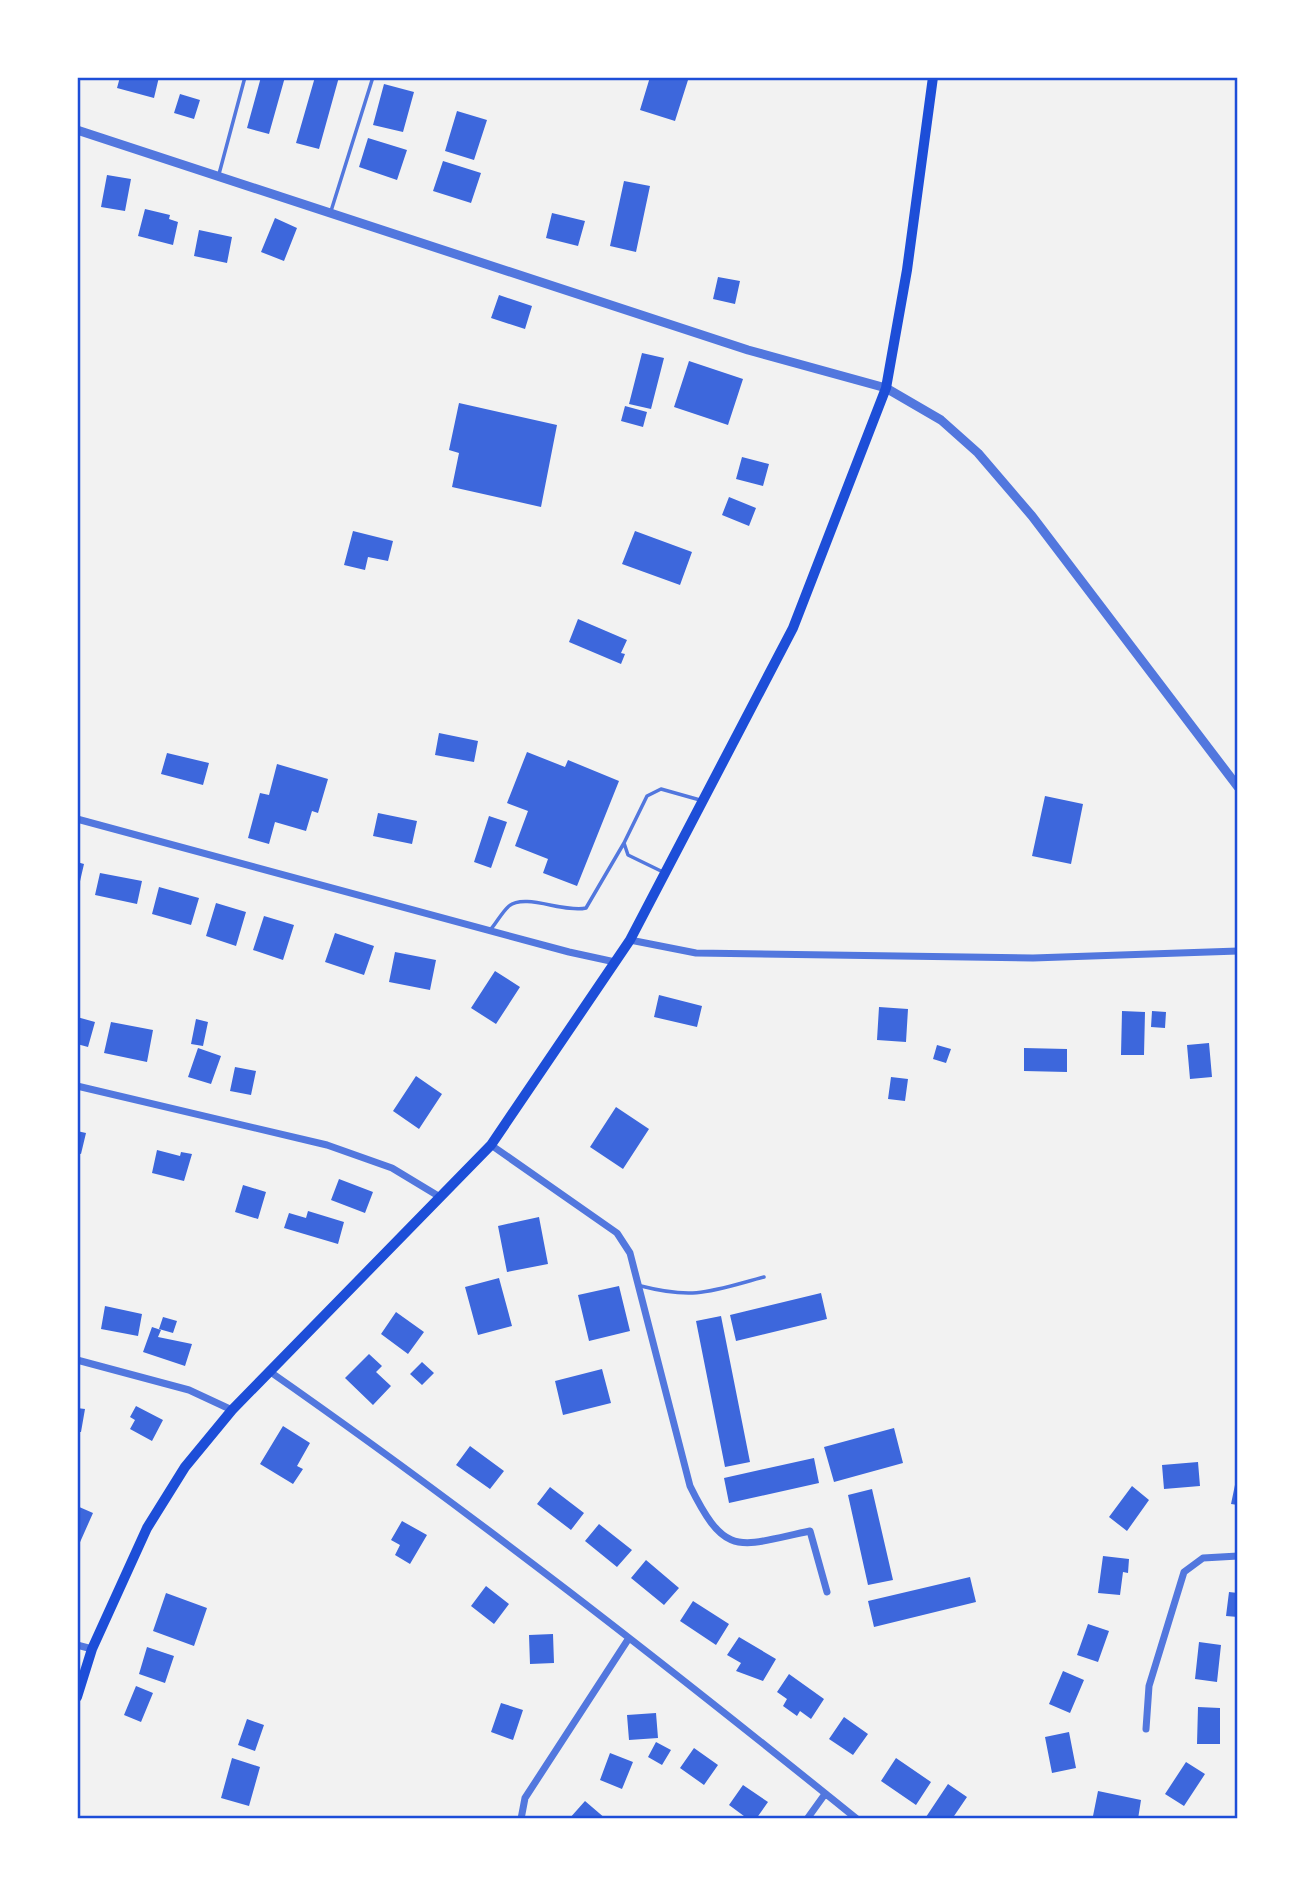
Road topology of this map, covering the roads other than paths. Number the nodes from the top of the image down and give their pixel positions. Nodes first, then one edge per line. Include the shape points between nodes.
1 (245, 77) edge
2 (373, 77) edge
3 (933, 77) edge
4 (77, 130) edge
5 (218, 176) junction
6 (331, 213) junction
7 (886, 388) junction
8 (1238, 787) edge
9 (703, 801) junction
10 (77, 819) edge
11 (624, 843) junction
12 (665, 873) junction
13 (490, 930) junction
14 (630, 940) junction
15 (1238, 951) edge
16 (615, 962) junction
17 (77, 1086) edge
18 (491, 1145) junction
19 (440, 1197) junction
20 (764, 1277) dead end
21 (639, 1286) junction
22 (77, 1360) edge
23 (269, 1371) junction
24 (232, 1410) junction
25 (1238, 1556) edge
26 (827, 1592) dead end
27 (629, 1638) junction
28 (77, 1645) edge
29 (92, 1649) junction
30 (77, 1696) edge
31 (1146, 1729) dead end
32 (825, 1794) junction
33 (521, 1819) edge
34 (807, 1819) edge
35 (856, 1819) edge

1 - 5 lane
2 - 6 lane
3 - 7 main road
4 - 5 street
5 - 6 street
6 - 7 street via 748,350
7 - 8 street via 941,420 978,453
7 - 9 main road via 793,628
9 - 11 lane via 661,789 647,796
9 - 12 main road
10 - 13 street
11 - 12 lane via 628,855
11 - 13 lane via 586,908 523,901 509,906
12 - 14 main road
13 - 16 street
14 - 15 street via 710,954 1033,958
14 - 16 main road
16 - 18 main road
17 - 19 street via 327,1145 392,1168
18 - 19 main road
18 - 21 street via 617,1233 630,1253
19 - 23 main road
20 - 21 lane via 702,1294 676,1295
21 - 26 street via 690,1486 706,1518 723,1535 743,1545 810,1531
22 - 24 street via 190,1390
23 - 24 main road
23 - 27 street
24 - 29 main road via 185,1467 146,1528
25 - 31 street via 1203,1558 1184,1572 1149,1686
27 - 32 street
27 - 33 street via 525,1798
28 - 29 street
29 - 30 main road
32 - 34 street
32 - 35 street

